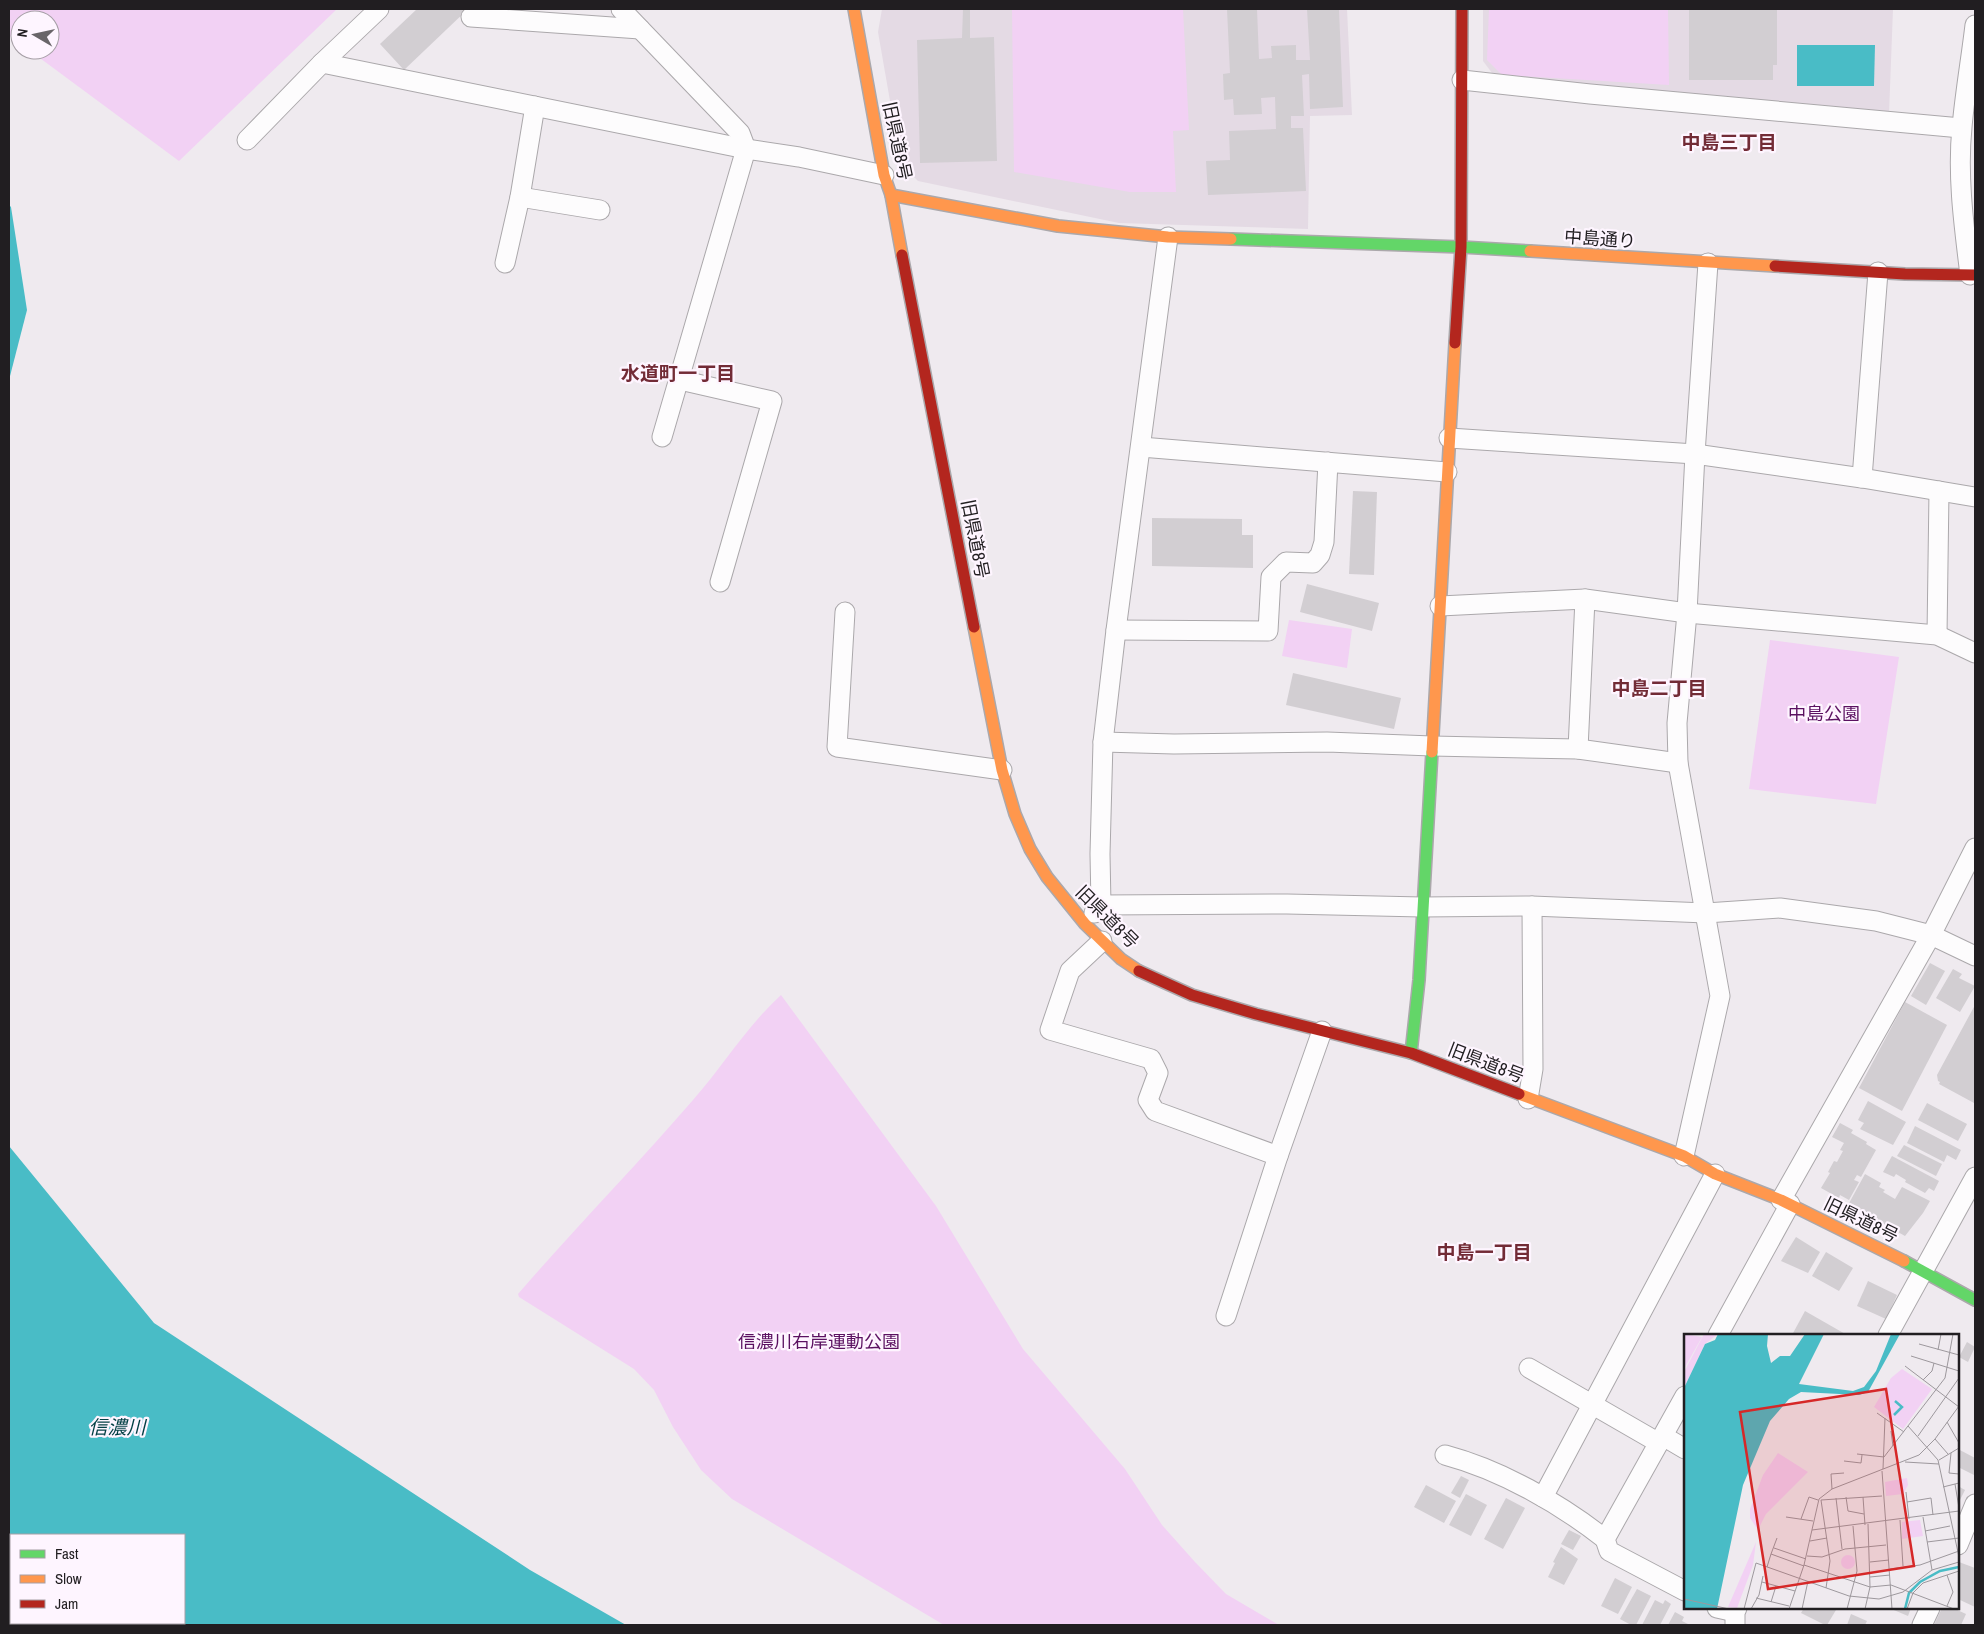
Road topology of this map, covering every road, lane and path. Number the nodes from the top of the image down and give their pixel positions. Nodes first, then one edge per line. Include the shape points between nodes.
1 (379, 9) edge
2 (621, 9) edge
3 (854, 9) edge
4 (1462, 9) edge
5 (471, 17) dead end
6 (1975, 25) edge
7 (640, 29) junction
8 (322, 63) junction
9 (1462, 80) junction
10 (535, 106) junction
11 (1961, 128) junction
12 (248, 140) dead end
13 (746, 149) junction
14 (884, 175) junction
15 (891, 195) junction
16 (520, 197) junction
17 (600, 210) dead end
18 (1168, 236) junction
19 (1461, 247) junction
20 (505, 263) dead end
21 (1708, 263) junction
22 (1878, 272) junction
23 (1972, 275) edge
24 (680, 380) junction
25 (662, 437) dead end
26 (1449, 438) junction
27 (1141, 447) junction
28 (1695, 454) junction
29 (1328, 462) junction
30 (1447, 472) junction
31 (1862, 478) junction
32 (1939, 491) junction
33 (1975, 498) edge
34 (720, 582) dead end
35 (1585, 599) junction
36 (1440, 606) junction
37 (845, 612) dead end
38 (1687, 614) junction
39 (1116, 630) junction
40 (1937, 635) junction
41 (1975, 653) edge
42 (1103, 742) junction
43 (1432, 746) junction
44 (1578, 748) junction
45 (1678, 763) junction
46 (1002, 770) junction
47 (1975, 848) edge
48 (1101, 905) junction
49 (1532, 906) junction
50 (1422, 907) junction
51 (1706, 913) junction
52 (1084, 924) junction
53 (1931, 935) junction
54 (1102, 941) junction
55 (1975, 956) edge
56 (1322, 1032) junction
57 (1411, 1053) junction
58 (1528, 1099) junction
59 (1278, 1156) junction
60 (1684, 1156) junction
61 (1715, 1174) junction
62 (1973, 1187) edge
63 (1785, 1202) junction
64 (1924, 1271) junction
65 (1975, 1300) edge
66 (1226, 1316) dead end
67 (1719, 1334) edge
68 (1889, 1334) edge
69 (1528, 1368) dead end
70 (1684, 1398) edge
71 (1591, 1405) junction
72 (1661, 1440) junction
73 (1684, 1448) edge
74 (1445, 1454) dead end
75 (1542, 1497) junction
76 (1975, 1504) edge
77 (1605, 1540) junction
78 (1964, 1545) edge
79 (1684, 1590) edge
80 (1930, 1609) edge
81 (1922, 1625) edge

1 - 8 street
2 - 7 street
3 - 14 street, 旧県道8号
4 - 9 street
5 - 7 street
6 - 11 street
7 - 13 street via 740,133
8 - 10 street
8 - 12 street
9 - 11 street
9 - 19 street
10 - 13 street
10 - 16 street
11 - 23 street via 1964,229
13 - 14 street
13 - 24 street
14 - 15 street, 旧県道8号
15 - 18 street, 中島通り via 1058,226
15 - 46 street, 旧県道8号
16 - 17 street
16 - 20 street
18 - 19 street, 中島通り
18 - 27 street
19 - 21 street, 中島通り
19 - 26 street
21 - 22 street, 中島通り
21 - 28 street
22 - 23 street, 中島通り
22 - 31 street
24 - 25 street
24 - 34 street via 772,401
26 - 28 street
26 - 30 street
27 - 29 street
27 - 39 street
28 - 31 street
28 - 38 street
29 - 30 street
29 - 39 street via 1324,542 1320,555 1313,563 1286,562 1271,577 1268,631
30 - 36 street
31 - 32 street
32 - 33 street
32 - 40 street
35 - 36 street
35 - 38 street
35 - 44 street
36 - 43 street
37 - 46 street via 837,747
38 - 40 street
38 - 45 street via 1677,723
39 - 42 street
40 - 41 street
42 - 43 street via 1327,742
42 - 48 street
43 - 44 street
43 - 50 street
44 - 45 street
45 - 51 street
46 - 52 street, 旧県道8号 via 1030,849 1047,877
47 - 53 street
48 - 50 street
48 - 52 street
49 - 50 street
49 - 51 street
49 - 58 street via 1533,1069
50 - 57 street
51 - 53 street via 1780,908 1876,921
51 - 60 street via 1720,996
52 - 54 street, 旧県道8号
53 - 55 street
53 - 63 street
54 - 56 street, 旧県道8号 via 1140,971 1192,995
54 - 59 street via 1070,971 1050,1030 1150,1059 1158,1073 1148,1100 1155,1111
56 - 57 street, 旧県道8号
56 - 59 street
57 - 58 street, 旧県道8号
58 - 60 street, 旧県道8号
59 - 66 street
60 - 61 street, 旧県道8号
61 - 63 street, 旧県道8号
61 - 71 street
62 - 64 street
63 - 64 street, 旧県道8号
63 - 67 street
64 - 65 street, 旧県道8号
64 - 68 street
69 - 71 street
70 - 72 street
71 - 72 street
71 - 75 street
72 - 73 street
72 - 77 street
74 - 75 street via 1474,1462
75 - 77 street via 1586,1524
76 - 78 street
77 - 79 street via 1609,1551
80 - 81 street

